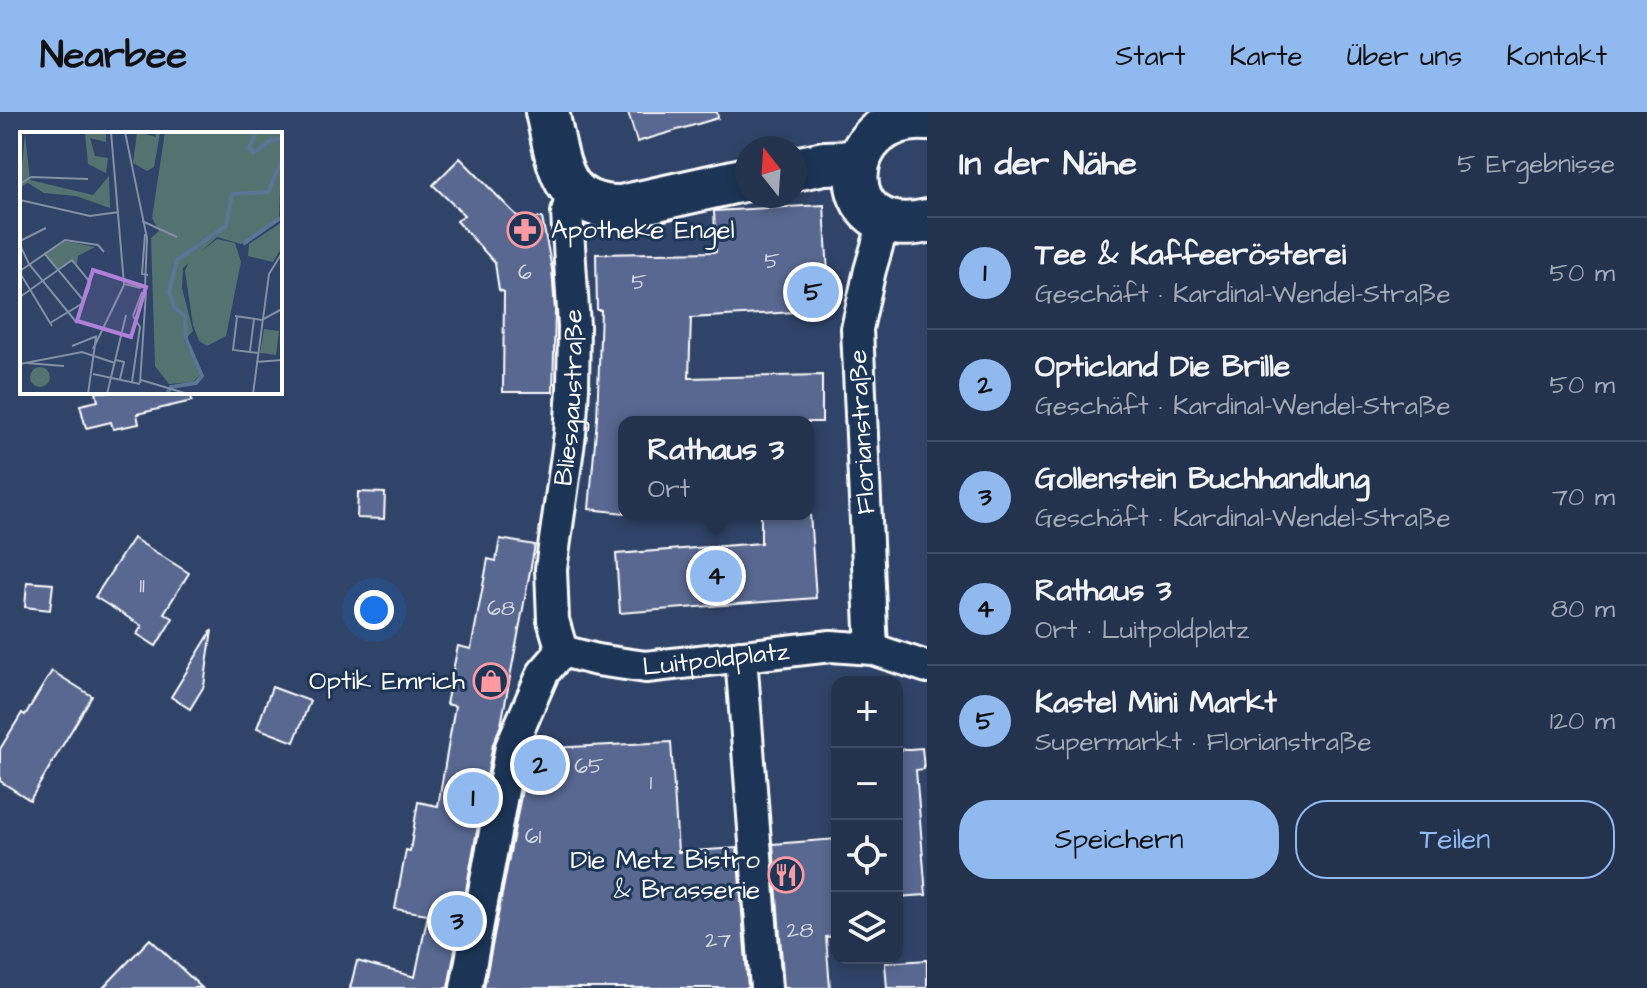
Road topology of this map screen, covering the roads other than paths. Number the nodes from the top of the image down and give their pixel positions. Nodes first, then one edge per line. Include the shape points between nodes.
1 (919, 116) edge
2 (552, 130) edge
3 (855, 162) junction
4 (807, 167) edge
5 (735, 182) edge
6 (572, 192) junction
7 (657, 198) junction
8 (885, 219) junction
9 (927, 221) edge
10 (872, 649) junction
11 (562, 651) junction
12 (741, 656) junction
13 (927, 667) edge
14 (466, 988) edge
15 (766, 988) edge

1 - 3 main road via 891,119 870,132
2 - 6 main road, Bliesgaustraße
2 - 7 main road, Bliesgaustraße via 576,166 598,180
3 - 4 main road
3 - 8 main road via 861,195
5 - 7 main road
6 - 7 main road via 602,207
6 - 11 street, Bliesgaustraße via 567,213 573,388 551,569 553,620
8 - 9 main road
8 - 10 street, Florianstraße via 857,329
10 - 12 street, Luitpoldplatz via 831,646
10 - 13 street, Luitpoldplatz
11 - 12 street, Luitpoldplatz via 646,667
11 - 14 street via 543,673 511,747
12 - 15 street

